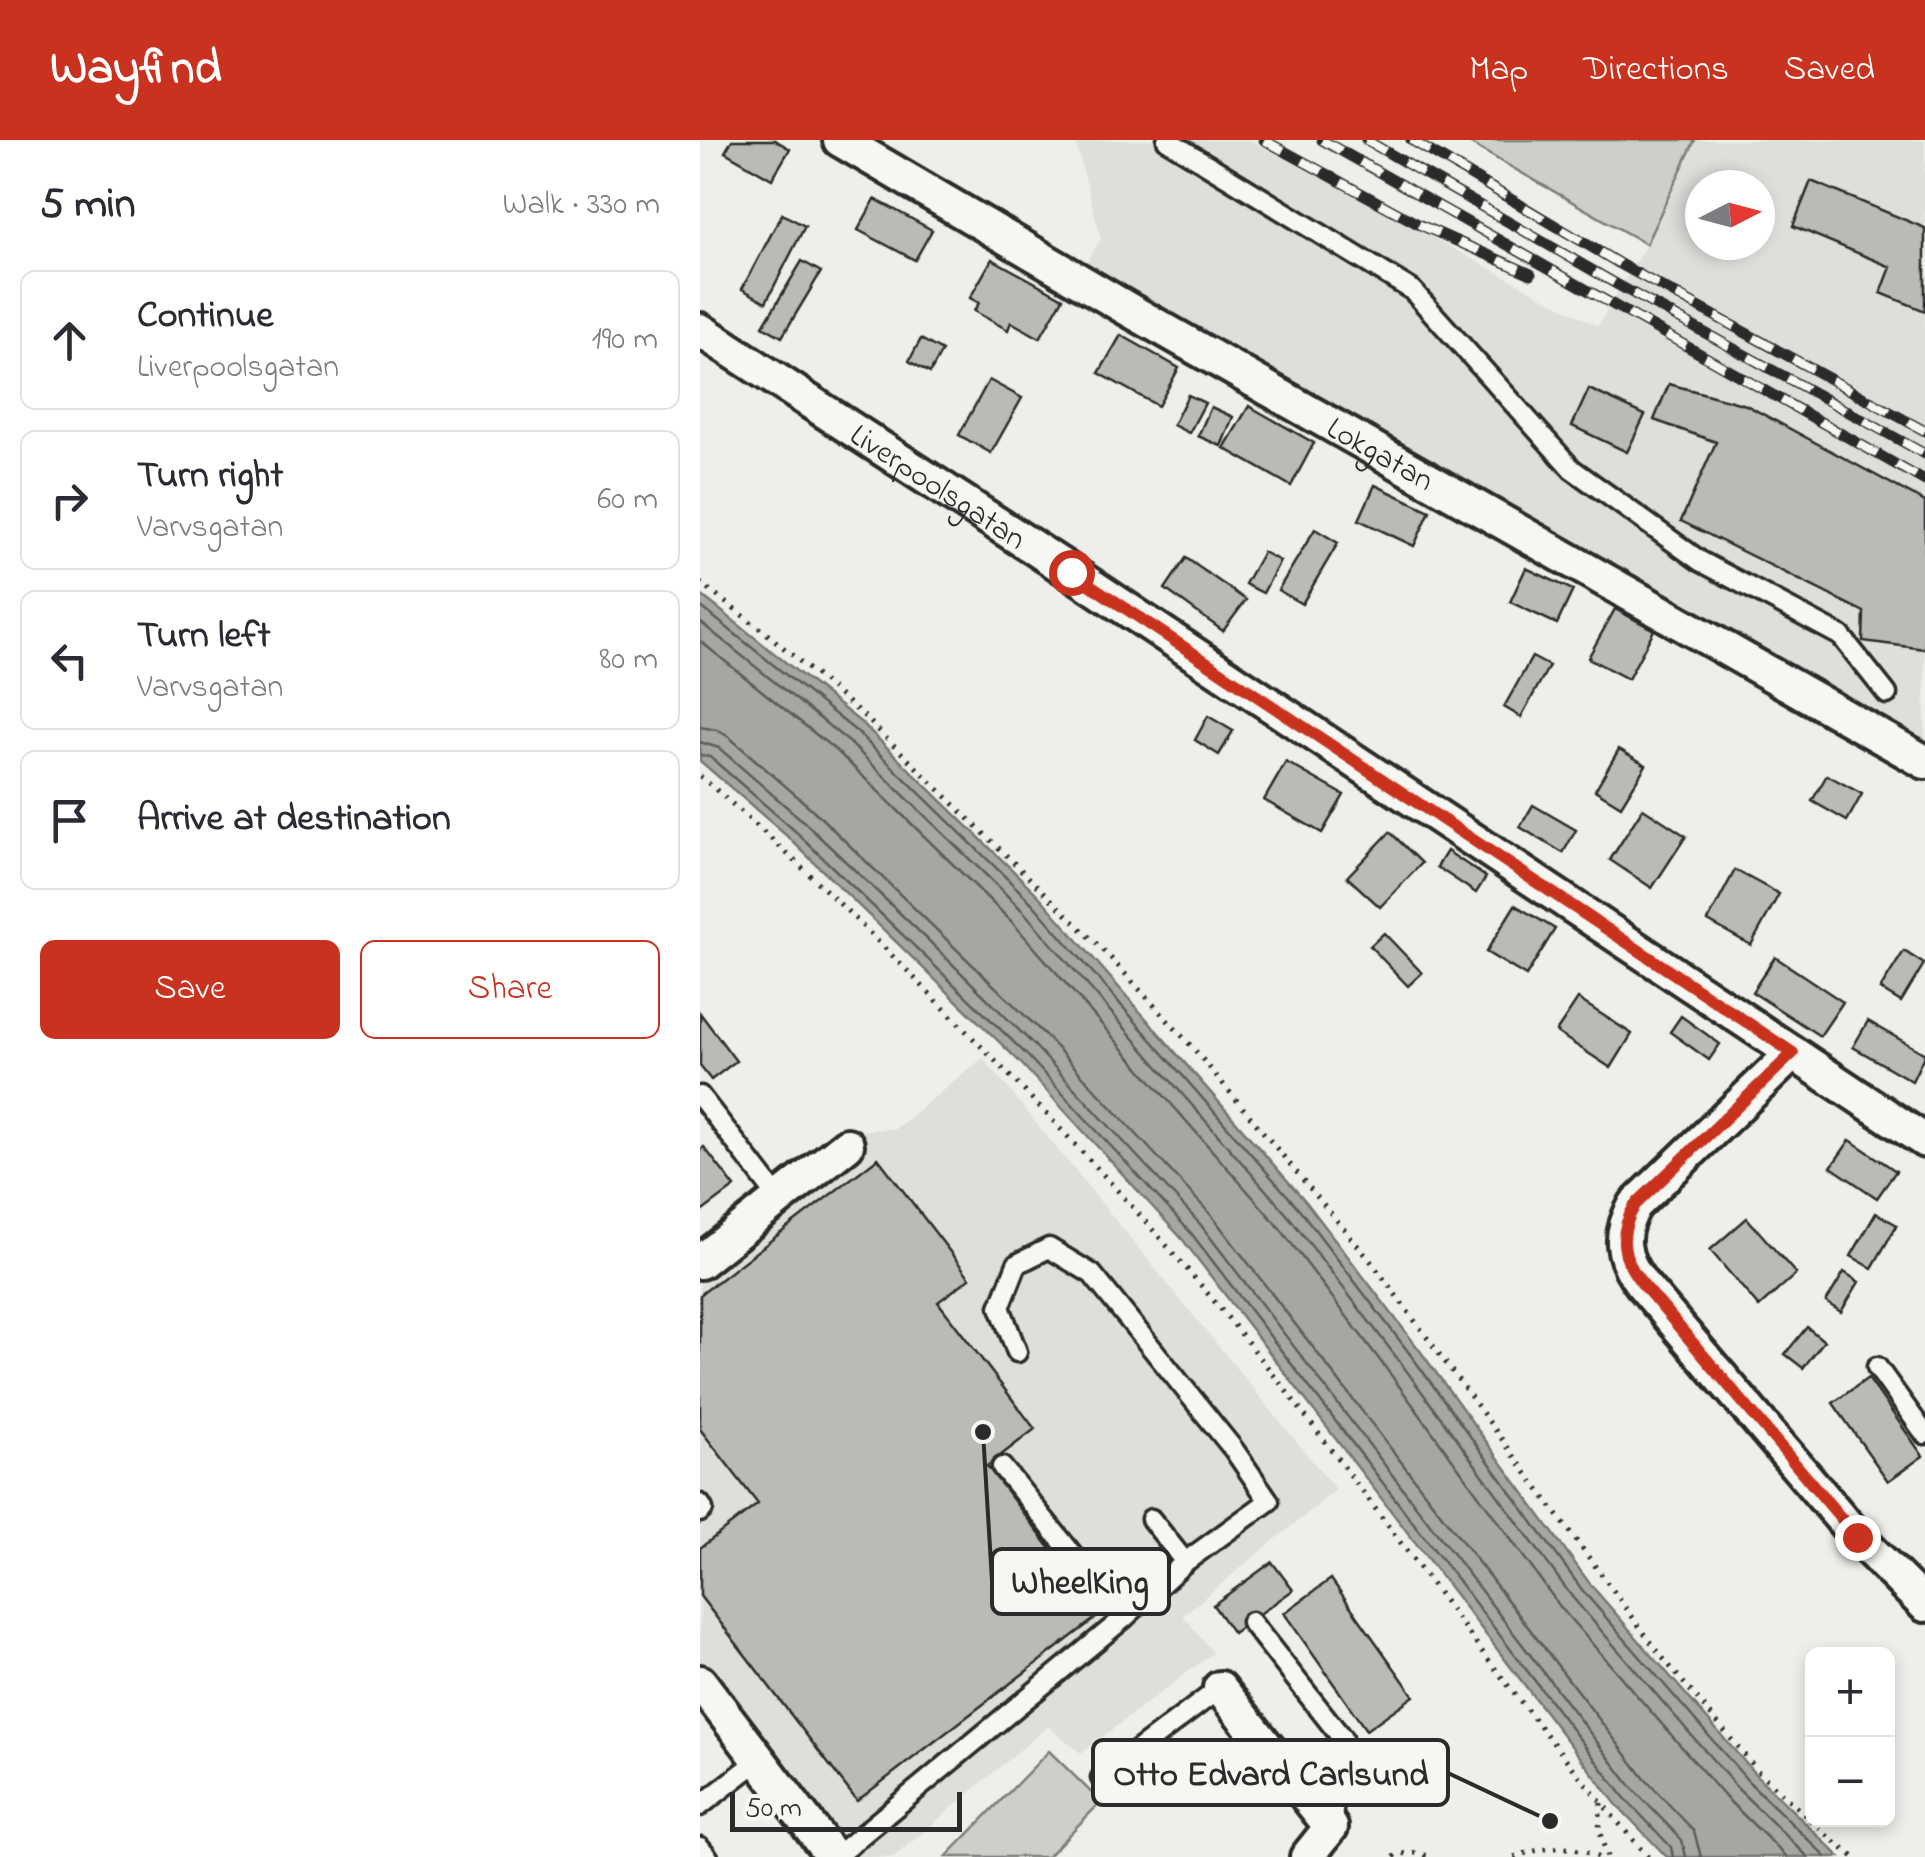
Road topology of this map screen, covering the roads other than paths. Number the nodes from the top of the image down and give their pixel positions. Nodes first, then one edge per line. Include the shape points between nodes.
1 (840, 140) edge
2 (1167, 140) edge
3 (700, 330) edge
4 (1887, 694) dead end
5 (1925, 762) edge
6 (1793, 1053) junction
7 (700, 1096) edge
8 (1925, 1141) edge
9 (846, 1146) dead end
10 (780, 1199) junction
11 (700, 1262) edge
12 (1017, 1352) dead end
13 (1877, 1367) dead end
14 (1925, 1434) edge
15 (1002, 1467) dead end
16 (1152, 1519) dead end
17 (1185, 1562) junction
18 (1925, 1606) edge
19 (1124, 1618) junction
20 (1250, 1622) dead end
21 (700, 1682) edge
22 (1220, 1688) joint
23 (759, 1760) junction
24 (1101, 1778) dead end
25 (700, 1806) edge
26 (1331, 1827) junction
27 (700, 1847) edge
28 (708, 1857) edge
29 (834, 1857) edge
30 (1307, 1857) edge

1 - 5 street, Lokgatan
2 - 4 lane via 1412,290 1572,469 1700,561 1841,636
3 - 6 street, Liverpoolsgatan
6 - 8 street, Liverpoolsgatan
6 - 18 street via 1635,1205 1626,1220 1624,1250 1628,1265 1692,1342 1857,1537
7 - 10 lane
9 - 10 street
10 - 11 street
12 - 17 lane via 1000,1307 1017,1264 1049,1248 1092,1274 1269,1501
13 - 14 lane
15 - 19 lane
16 - 17 lane
17 - 19 lane
19 - 29 lane
20 - 26 lane via 1342,1738
21 - 23 street
22 - 24 lane
22 - 26 street
23 - 25 lane
23 - 29 street
26 - 30 street
27 - 28 lane

